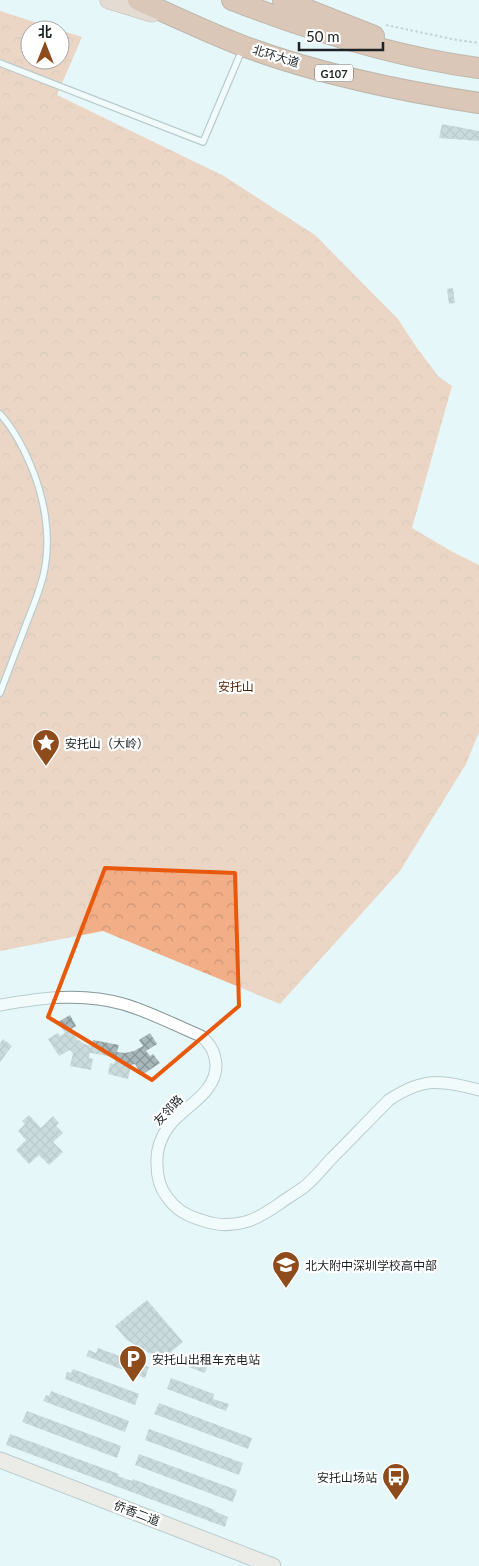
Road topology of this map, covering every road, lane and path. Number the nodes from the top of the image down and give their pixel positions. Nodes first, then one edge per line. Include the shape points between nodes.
1 (109, 0) edge
2 (138, 0) edge
3 (232, 0) edge
4 (283, 0) edge
5 (379, 23) dead end
6 (194, 26) junction
7 (479, 43) edge
8 (244, 46) junction
9 (0, 63) edge
10 (470, 67) edge
11 (479, 103) edge
12 (0, 414) edge
13 (0, 693) edge
14 (0, 1005) edge
15 (479, 1090) edge
16 (0, 1460) edge
17 (273, 1566) edge

1 - 6 main road
2 - 6 highway, 北环大道 / G107
3 - 10 highway via 337,37 405,55
4 - 10 highway via 395,44
5 - 7 path
6 - 8 highway, 北环大道 / G107
8 - 9 lane via 203,142
8 - 11 highway, 北环大道 / G107 via 363,81
12 - 13 lane via 16,435 36,478 48,538 38,593
14 - 15 street, 友邻路 via 74,997 123,1004 201,1036 211,1046 216,1058 213,1083 170,1125 158,1146 156,1159 166,1197 190,1217 210,1224 247,1222 305,1186 389,1100 403,1090 437,1082
16 - 17 street, 侨香二道

